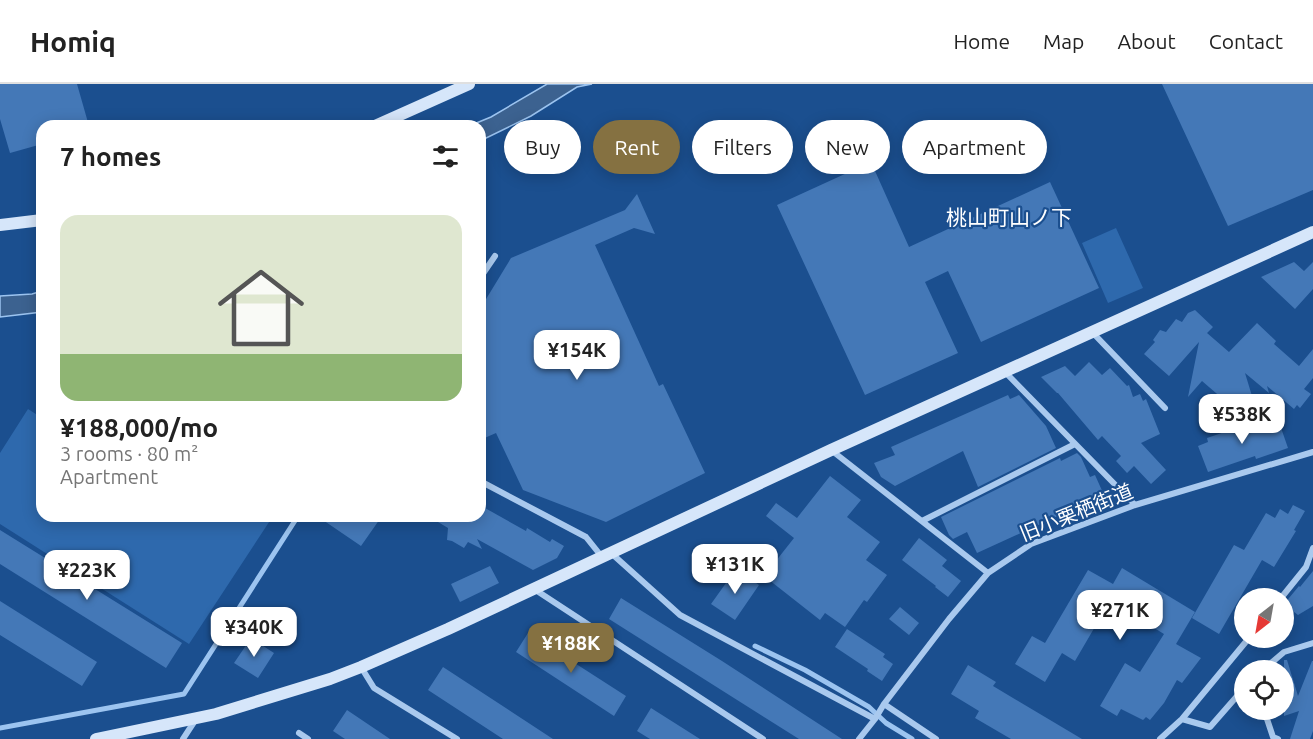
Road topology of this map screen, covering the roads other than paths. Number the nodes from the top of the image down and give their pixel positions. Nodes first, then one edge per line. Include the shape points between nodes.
1 (469, 84) edge
2 (388, 120) edge
3 (36, 221) edge
4 (0, 225) edge
5 (1313, 232) edge
6 (495, 256) dead end
7 (486, 269) edge
8 (1092, 333) junction
9 (1005, 372) junction
10 (1165, 408) dead end
11 (1075, 444) junction
12 (831, 450) junction
13 (1313, 452) edge
14 (486, 484) edge
15 (1135, 506) junction
16 (922, 521) junction
17 (1313, 548) edge
18 (607, 555) junction
19 (988, 573) junction
20 (1289, 588) edge
21 (534, 589) junction
22 (1313, 643) edge
23 (1241, 648) edge
24 (1275, 660) edge
25 (361, 667) junction
26 (1234, 700) edge
27 (883, 704) junction
28 (196, 718) junction
29 (876, 718) junction
30 (1182, 719) junction
31 (1268, 720) edge
32 (444, 731) junction
33 (298, 733) dead end
34 (934, 738) edge
35 (96, 739) edge
36 (183, 739) edge
37 (308, 739) edge
38 (438, 739) edge
39 (458, 739) edge
40 (763, 739) edge
41 (859, 739) edge
42 (1161, 739) edge
43 (1278, 739) edge

1 - 2 street
3 - 4 street
5 - 8 street
6 - 7 street
8 - 9 street
8 - 10 street
9 - 11 street
9 - 12 street
11 - 15 street
11 - 16 street
12 - 16 street
12 - 18 street
13 - 15 street, 旧小栗栖街道
14 - 18 street via 586,537
15 - 19 street, 旧小栗栖街道 via 1031,544
16 - 19 street
17 - 20 street via 1306,567
18 - 21 street
18 - 29 street via 680,615
19 - 27 street, 旧小栗栖街道
21 - 25 street
21 - 40 street
22 - 24 street via 1284,652
23 - 30 street
25 - 28 street
25 - 32 street via 374,688
26 - 30 street via 1210,727
27 - 29 street, 旧小栗栖街道
27 - 34 street
28 - 35 street
28 - 36 street
29 - 41 street, 旧小栗栖街道
30 - 42 street
31 - 43 street
32 - 38 street
32 - 39 street
33 - 37 street

